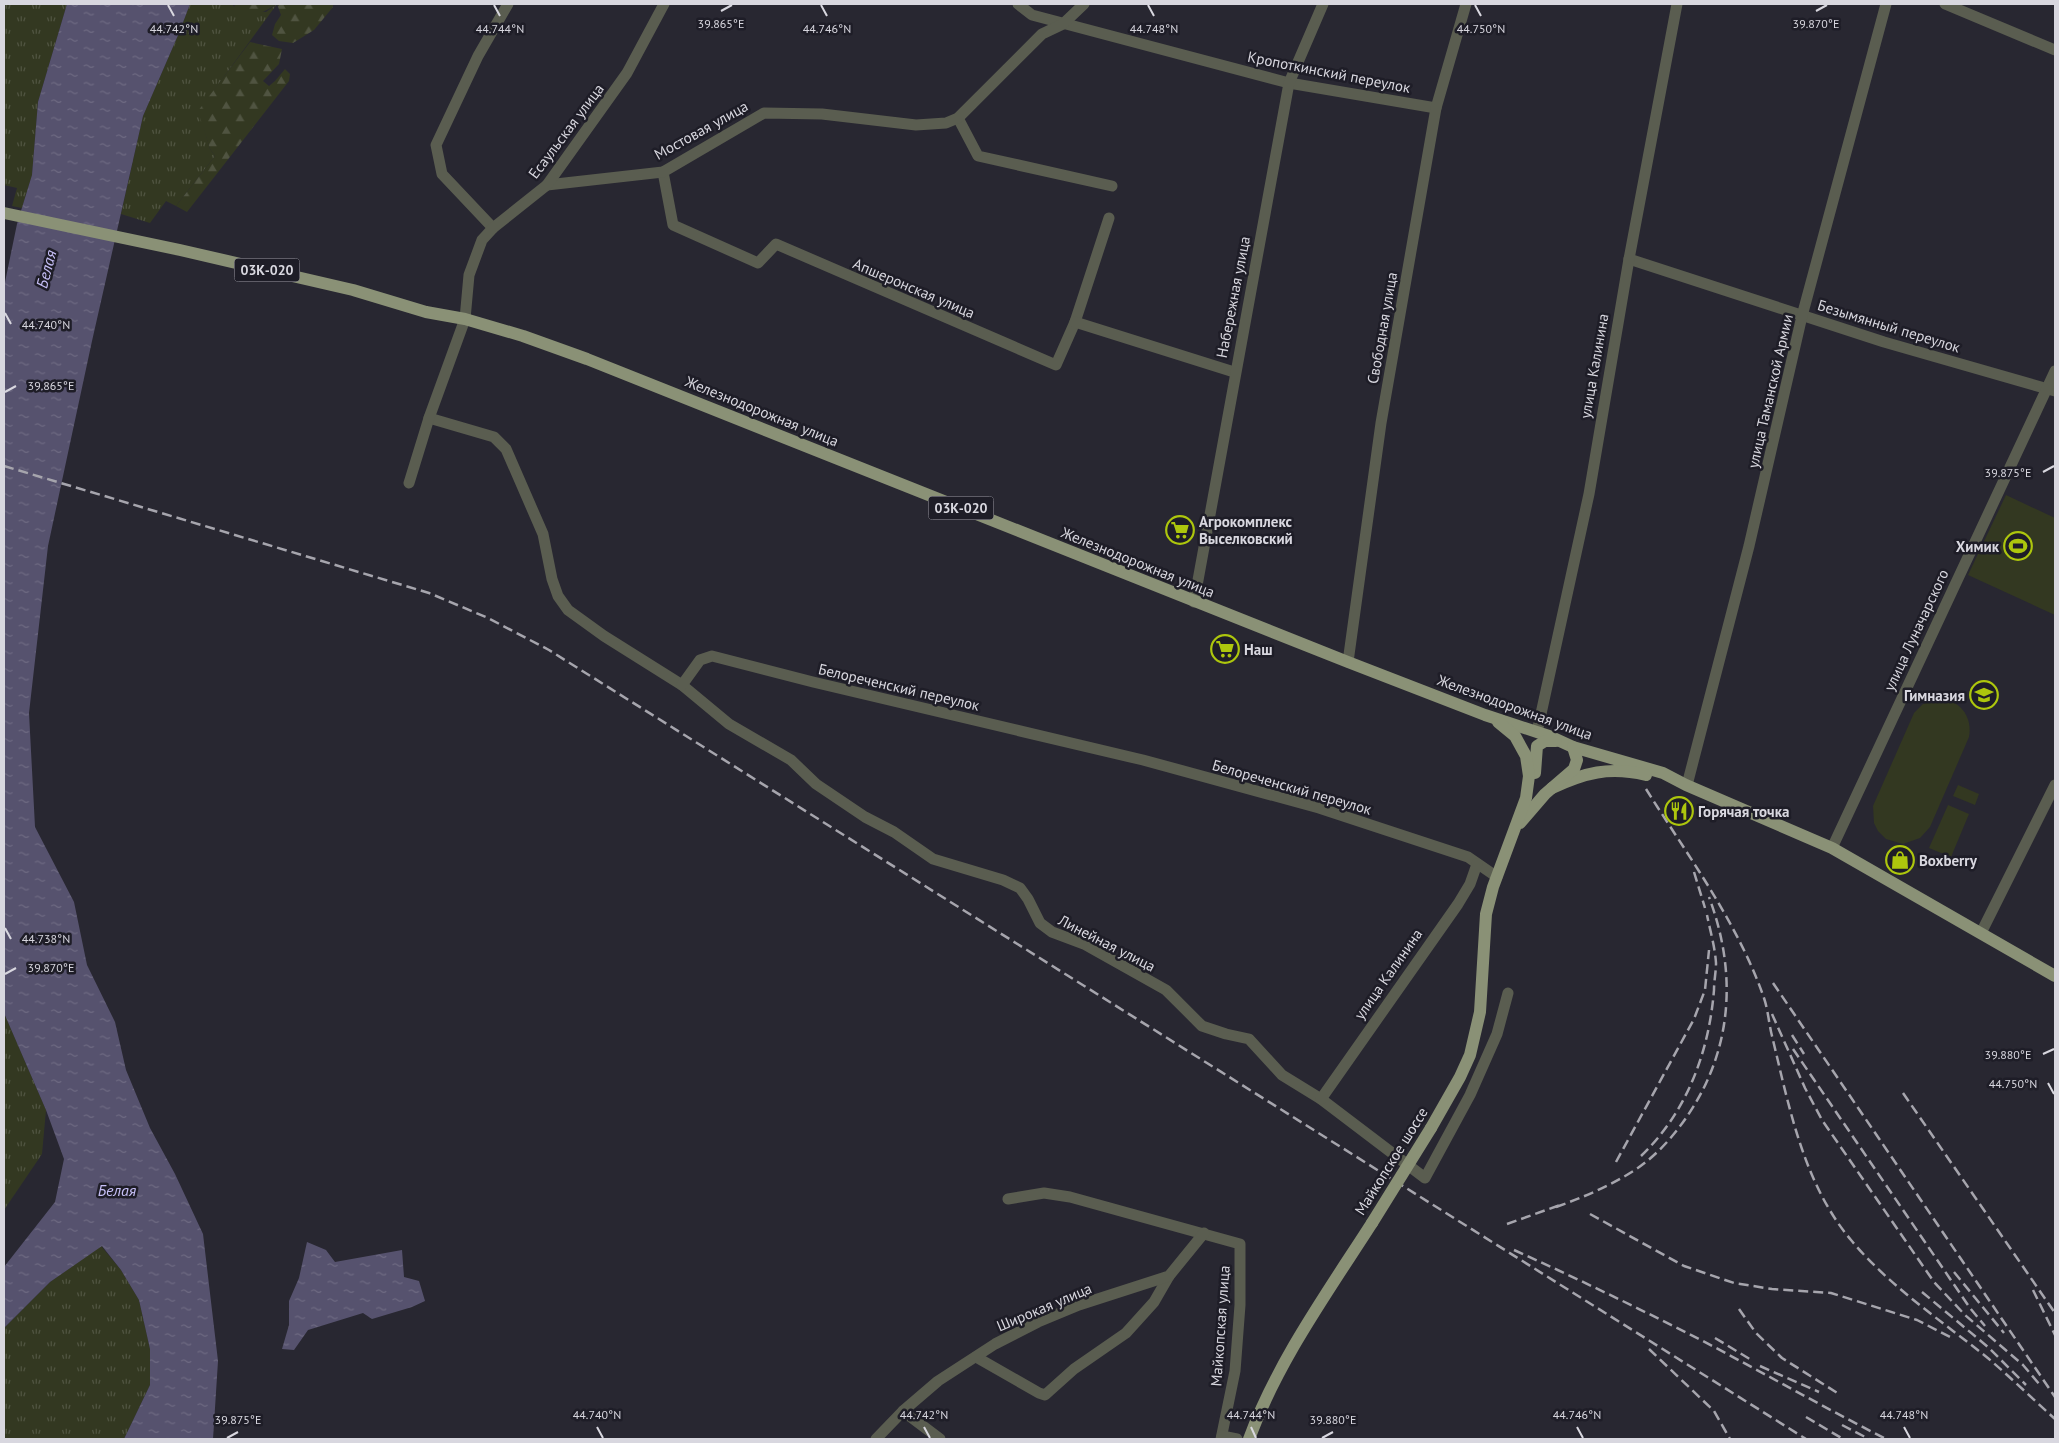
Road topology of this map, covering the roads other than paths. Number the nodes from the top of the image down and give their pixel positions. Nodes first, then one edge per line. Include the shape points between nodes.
1 (508, 4) edge
2 (664, 4) edge
3 (1018, 4) edge
4 (1084, 4) edge
5 (1323, 4) edge
6 (1466, 4) edge
7 (1677, 4) edge
8 (1886, 4) edge
9 (1945, 4) edge
10 (1063, 24) junction
11 (2055, 50) edge
12 (1289, 82) junction
13 (1436, 108) junction
14 (958, 118) junction
15 (663, 172) junction
16 (547, 185) junction
17 (1112, 186) dead end
18 (4, 213) edge
19 (1109, 218) dead end
20 (493, 228) junction
21 (1629, 258) junction
22 (1802, 316) junction
23 (465, 319) junction
24 (1075, 322) junction
25 (2055, 371) edge
26 (1234, 372) junction
27 (2051, 389) edge
28 (429, 418) junction
29 (409, 483) dead end
30 (1194, 602) junction
31 (1348, 662) junction
32 (682, 685) junction
33 (1485, 715) junction
34 (1536, 732) junction
35 (1568, 745) junction
36 (1686, 785) junction
37 (2055, 785) edge
38 (1552, 788) junction
39 (1526, 798) junction
40 (2055, 800) edge
41 (1516, 829) junction
42 (1832, 848) junction
43 (1477, 864) junction
44 (1497, 877) junction
45 (1984, 934) junction
46 (2055, 976) edge
47 (1508, 993) dead end
48 (1321, 1099) junction
49 (1008, 1199) dead end
50 (1204, 1233) junction
51 (1169, 1276) junction
52 (976, 1357) junction
53 (903, 1411) junction
54 (1222, 1437) edge
55 (876, 1439) edge
56 (940, 1439) edge
57 (1237, 1439) edge
58 (1249, 1439) edge

1 - 20 street via 478,56 436,146 442,174
2 - 16 street, Есаульская улица via 627,73
3 - 10 street, Кропоткинский переулок via 1032,15
4 - 10 street
5 - 12 street, Набережная улица
6 - 13 street, Свободная улица
7 - 21 street, улица Калинина
8 - 22 street, улица Таманской Армии
9 - 11 street
10 - 12 street, Кропоткинский переулок
10 - 14 street via 1042,34
12 - 13 street, Кропоткинский переулок
12 - 26 street, Набережная улица
13 - 31 street, Свободная улица via 1381,423
14 - 15 street, Мостовая улица via 946,123 916,125 822,114 764,113
14 - 17 street via 978,156
15 - 16 street, Мостовая улица
15 - 24 street, Апшеронская улица via 673,225 758,263 776,244 1056,365
16 - 20 street, Есаульская улица
18 - 23 main road, Железнодорожная улица / 03К-020 via 180,250
19 - 24 street, Апшеронская улица
20 - 23 street, Есаульская улица via 482,240 469,275
21 - 22 street, Безымянный переулок
21 - 34 street, улица Калинина via 1589,494
22 - 27 street, Безымянный переулок
22 - 36 street, улица Таманской Армии via 1749,546
23 - 28 street, Есаульская улица
23 - 30 main road, Железнодорожная улица / 03К-020 via 587,359
24 - 26 street
25 - 27 street, улица Луначарского
26 - 30 street, Набережная улица
27 - 42 street, улица Луначарского
28 - 29 street, Есаульская улица
28 - 32 street via 494,436 506,449 543,534 552,579 568,610
30 - 31 main road, Железнодорожная улица / 03К-020
31 - 33 main road, Железнодорожная улица / 03К-020
32 - 43 street, Белореченский переулок via 700,660 712,656 1162,765 1319,808 1468,857
32 - 48 street, Линейная улица via 729,724 791,760 816,784 933,859 1020,888 1040,923 1052,932 1084,944 1166,990 1202,1026 1249,1039 1282,1075
33 - 34 main road, Железнодорожная улица / 03К-020
33 - 39 main road via 1511,731 1523,749 1529,771
34 - 35 main road, Железнодорожная улица / 03К-020
35 - 36 main road, Железнодорожная улица via 1663,773
35 - 38 main road via 1577,756 1576,765
35 - 39 main road via 1545,741 1537,746 1534,780
36 - 38 main road via 1642,774 1602,771 1584,774
36 - 42 main road, Железнодорожная улица
37 - 45 street
38 - 41 main road
39 - 41 main road
40 - 45 street
41 - 44 main road
42 - 45 main road, Железнодорожная улица
43 - 44 street, Белореченский переулок
43 - 48 street, улица Калинина via 1458,904
44 - 58 main road, Майкопское шоссе, bridge via 1486,914 1476,1034 1460,1078 1287,1356
45 - 46 main road, Железнодорожная улица
47 - 48 street, Линейная улица via 1497,1034 1470,1095 1425,1178
49 - 50 street via 1044,1193 1070,1197
50 - 51 street
50 - 54 street, Майкопская улица via 1240,1244 1235,1371
51 - 52 street, Широкая улица via 1063,1312 995,1344
51 - 52 street via 1154,1302 1126,1333 1074,1369 1045,1395
52 - 53 street, Широкая улица via 938,1381
53 - 55 street, Широкая улица
53 - 56 street
54 - 57 street

